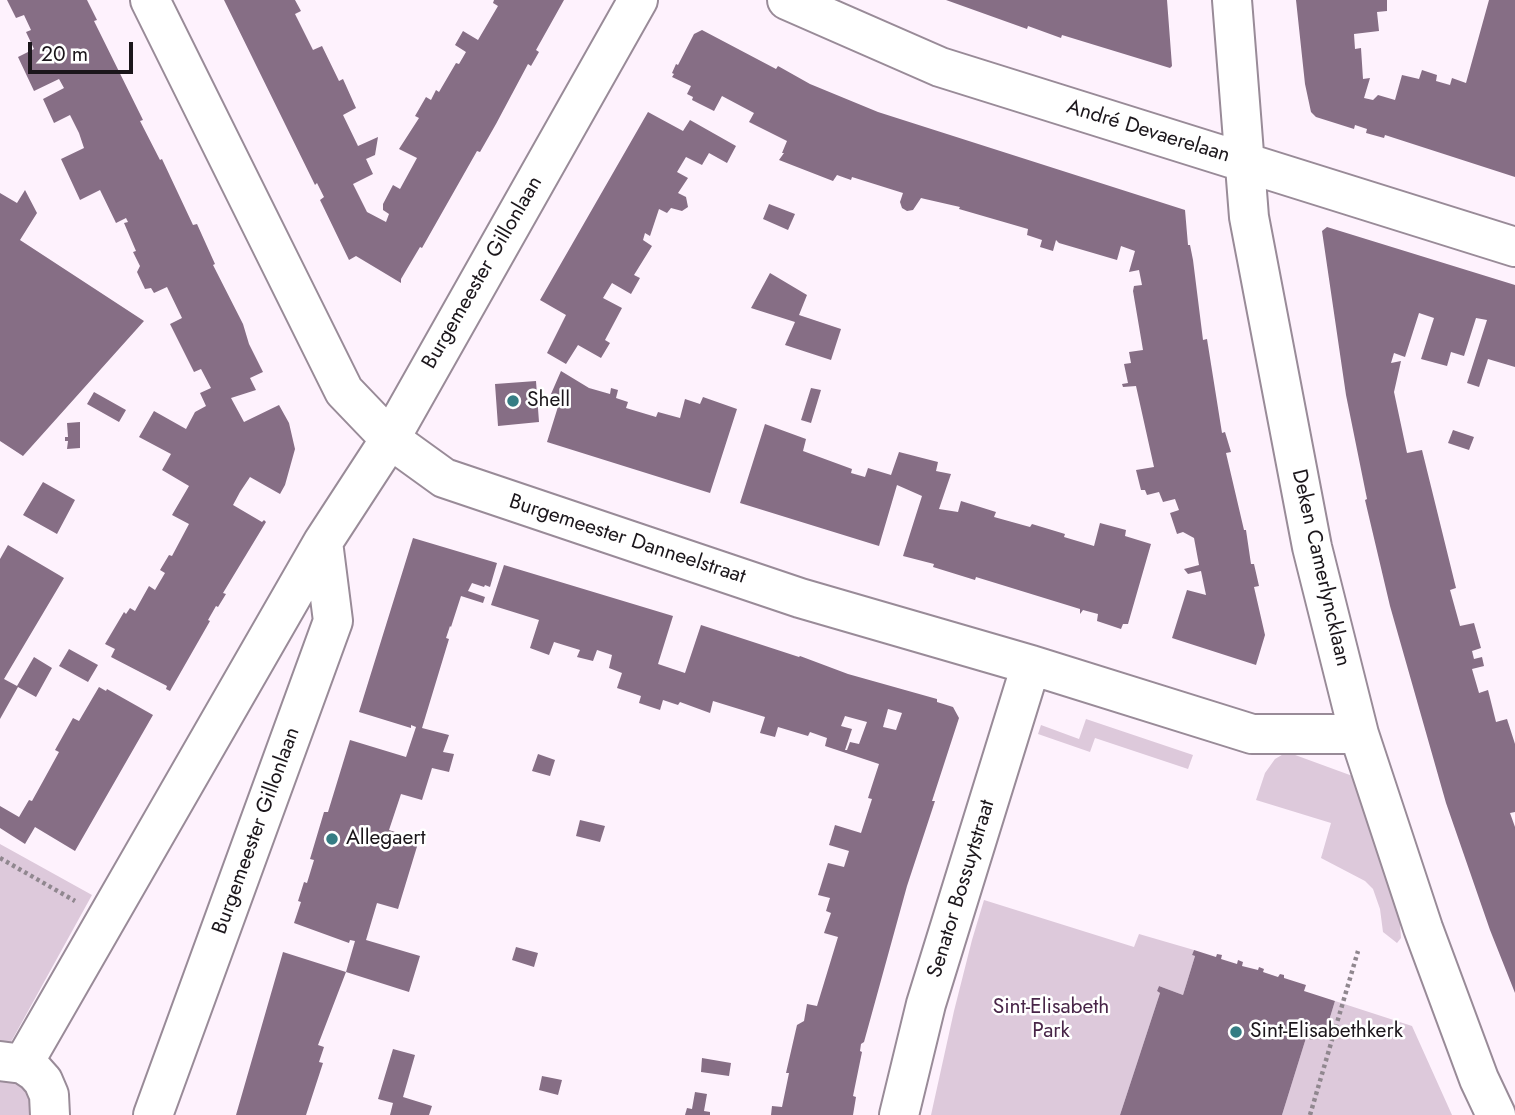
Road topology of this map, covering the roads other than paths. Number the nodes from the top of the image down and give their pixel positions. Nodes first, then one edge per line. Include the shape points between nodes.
1 (150, 0) edge
2 (638, 0) edge
3 (787, 0) edge
4 (1232, 0) edge
5 (1245, 161) junction
6 (1515, 247) edge
7 (390, 439) junction
8 (323, 542) junction
9 (1031, 665) junction
10 (1359, 734) junction
11 (11, 1063) edge
12 (50, 1115) edge
13 (153, 1115) edge
14 (899, 1115) edge
15 (1496, 1115) edge

1 - 7 street, Burgemeester Danneelstraat via 345,391
2 - 7 street, Burgemeester Gillonlaan
3 - 5 street, André Devaerelaan via 940,68
4 - 5 street, Deken Camerlyncklaan
5 - 6 street, André Devaerelaan
5 - 10 street, Deken Camerlyncklaan via 1249,217 1310,534
7 - 8 street, Burgemeester Gillonlaan
7 - 9 street, Burgemeester Danneelstraat via 444,478 800,598
8 - 11 street, Burgemeester Gillonlaan
8 - 13 street, Burgemeester Gillonlaan via 333,621
9 - 10 street, Burgemeester Danneelstraat via 1252,734
9 - 14 street, Senator Bossuytstraat via 926,1004
10 - 15 street, Deken Camerlyncklaan via 1423,928
11 - 12 street, Burgemeester Gillonlaan via 35,1072 43,1081

